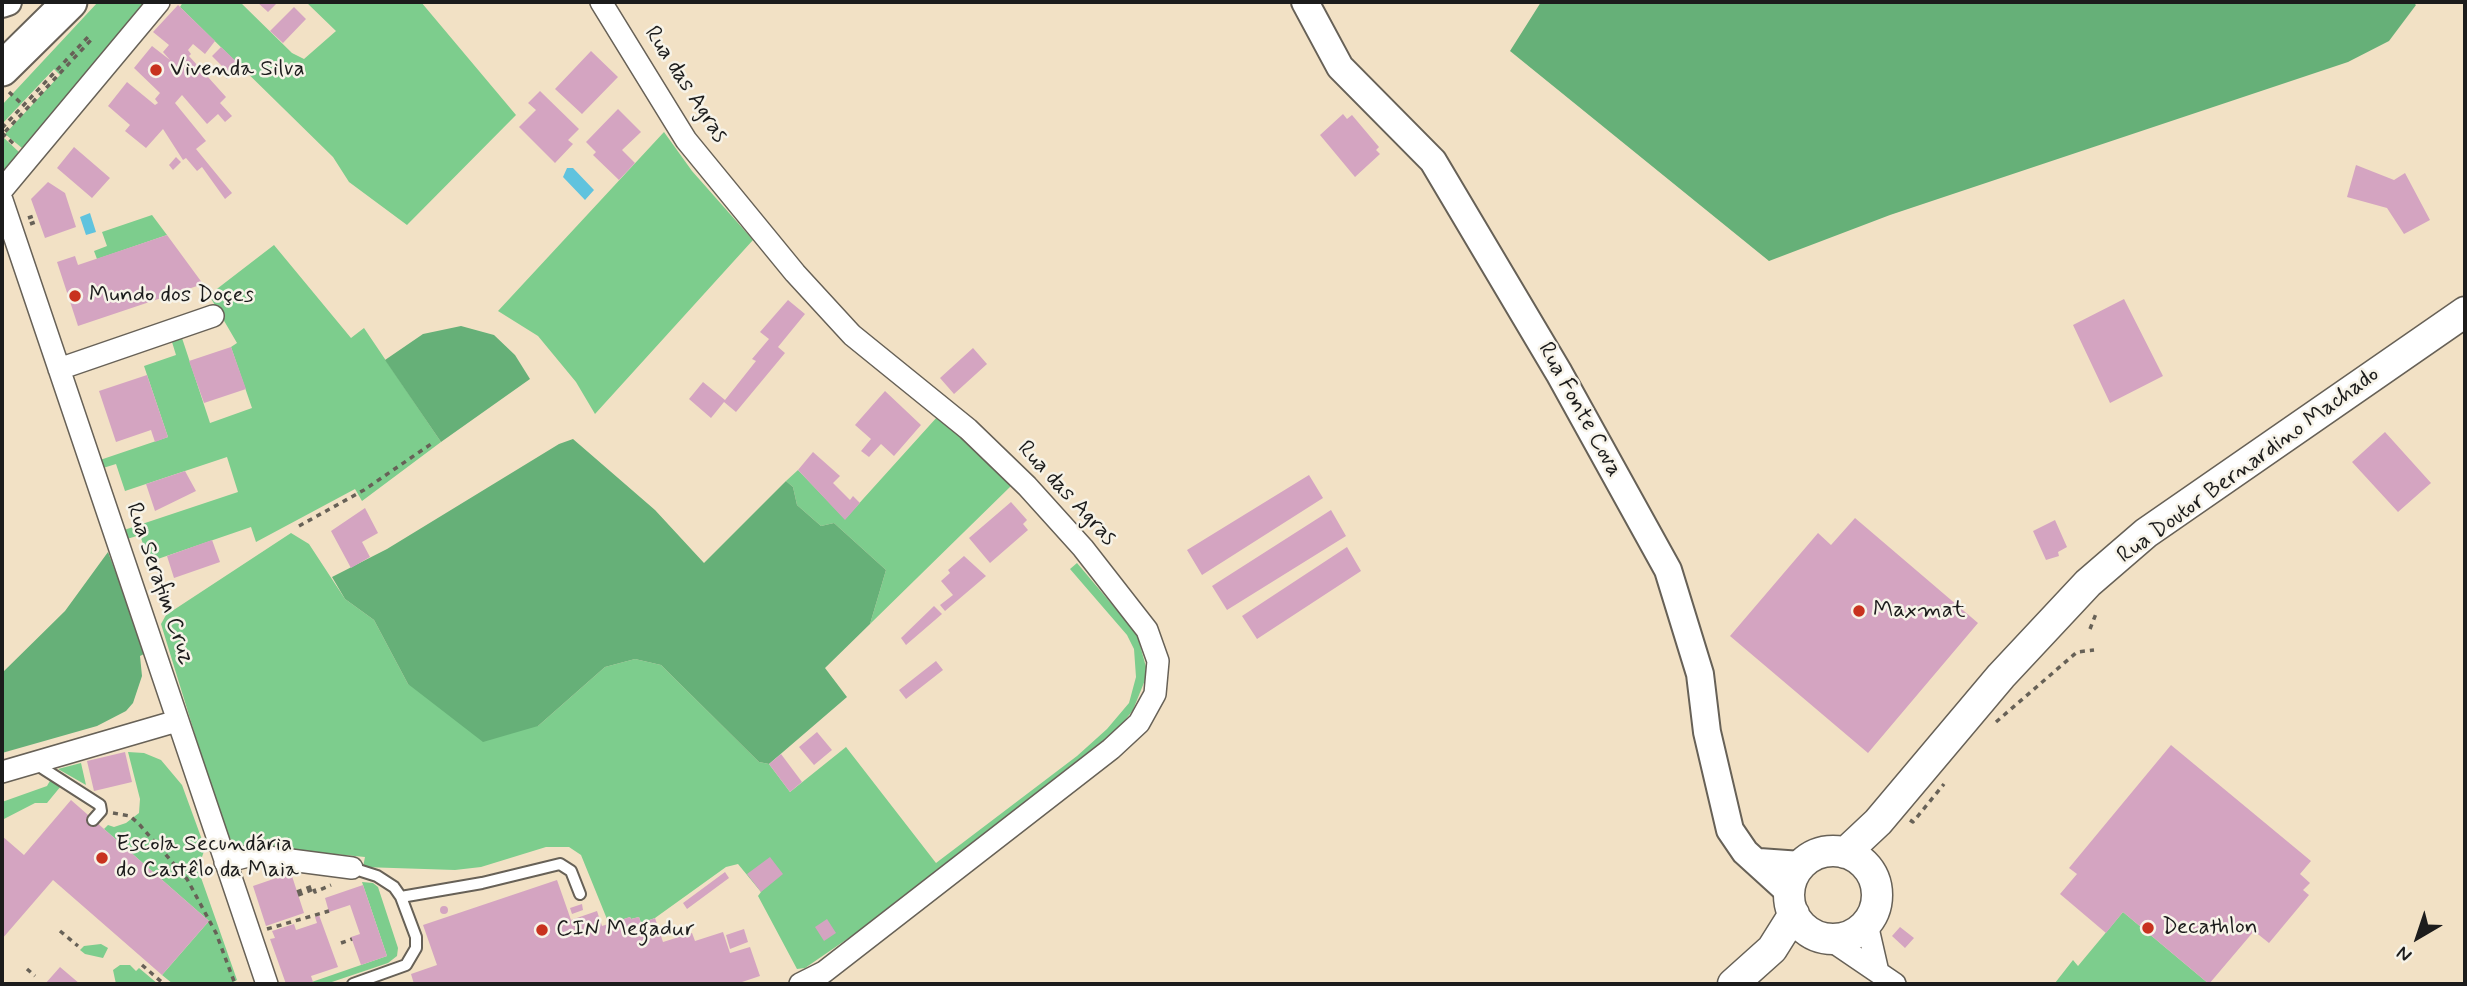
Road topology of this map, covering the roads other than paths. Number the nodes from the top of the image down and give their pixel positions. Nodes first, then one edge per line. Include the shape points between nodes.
1 (8, 2) edge
2 (70, 2) edge
3 (159, 2) edge
4 (601, 2) edge
5 (1305, 2) edge
6 (2, 4) edge
7 (7, 82) edge
8 (2, 190) edge
9 (2, 200) edge
10 (2465, 312) edge
11 (213, 316) dead end
12 (59, 369) junction
13 (177, 721) junction
14 (31, 761) junction
15 (2, 772) edge
16 (97, 816) road end
17 (1878, 822) junction
18 (1845, 853) junction
19 (225, 862) junction
20 (352, 868) joint
21 (1870, 870) junction
22 (1795, 890) junction
23 (580, 894) dead end
24 (401, 897) junction
25 (1867, 923) junction
26 (1822, 937) junction
27 (1772, 948) junction
28 (1886, 978) edge
29 (266, 984) edge
30 (353, 984) edge
31 (800, 984) edge
32 (1733, 984) edge

1 - 6 street
2 - 7 main road
3 - 8 street
4 - 31 street, Rua das Agras via 686,140 794,273 852,335 968,429 1027,486 1147,629 1158,661 1155,694 1139,723 1111,749 824,972
5 - 22 street, Rua Fonte Cova via 1340,67 1433,161 1559,373 1668,570 1700,674 1707,732 1730,830 1745,852
9 - 12 street, Rua Serafim Cruz
10 - 17 main road, Rua Doutor Bernardino Machado via 2146,533 2098,575 2001,676
11 - 12 street
12 - 13 street, Rua Serafim Cruz
13 - 14 street
13 - 19 street, Rua Serafim Cruz
14 - 15 street
14 - 16 lane via 93,799 100,805
17 - 18 main road, Rua Doutor Bernardino Machado
17 - 21 main road
18 - 21 main road
18 - 22 main road via 1821,853
19 - 20 street via 252,855
19 - 29 street, Rua Serafim Cruz
20 - 24 lane via 386,881
21 - 25 main road via 1877,898
22 - 26 main road
22 - 27 main road
23 - 24 lane via 571,871 560,864
24 - 30 lane via 416,937 413,959 391,972
25 - 26 main road via 1843,938
25 - 28 street
26 - 27 main road
26 - 28 street
27 - 32 main road

